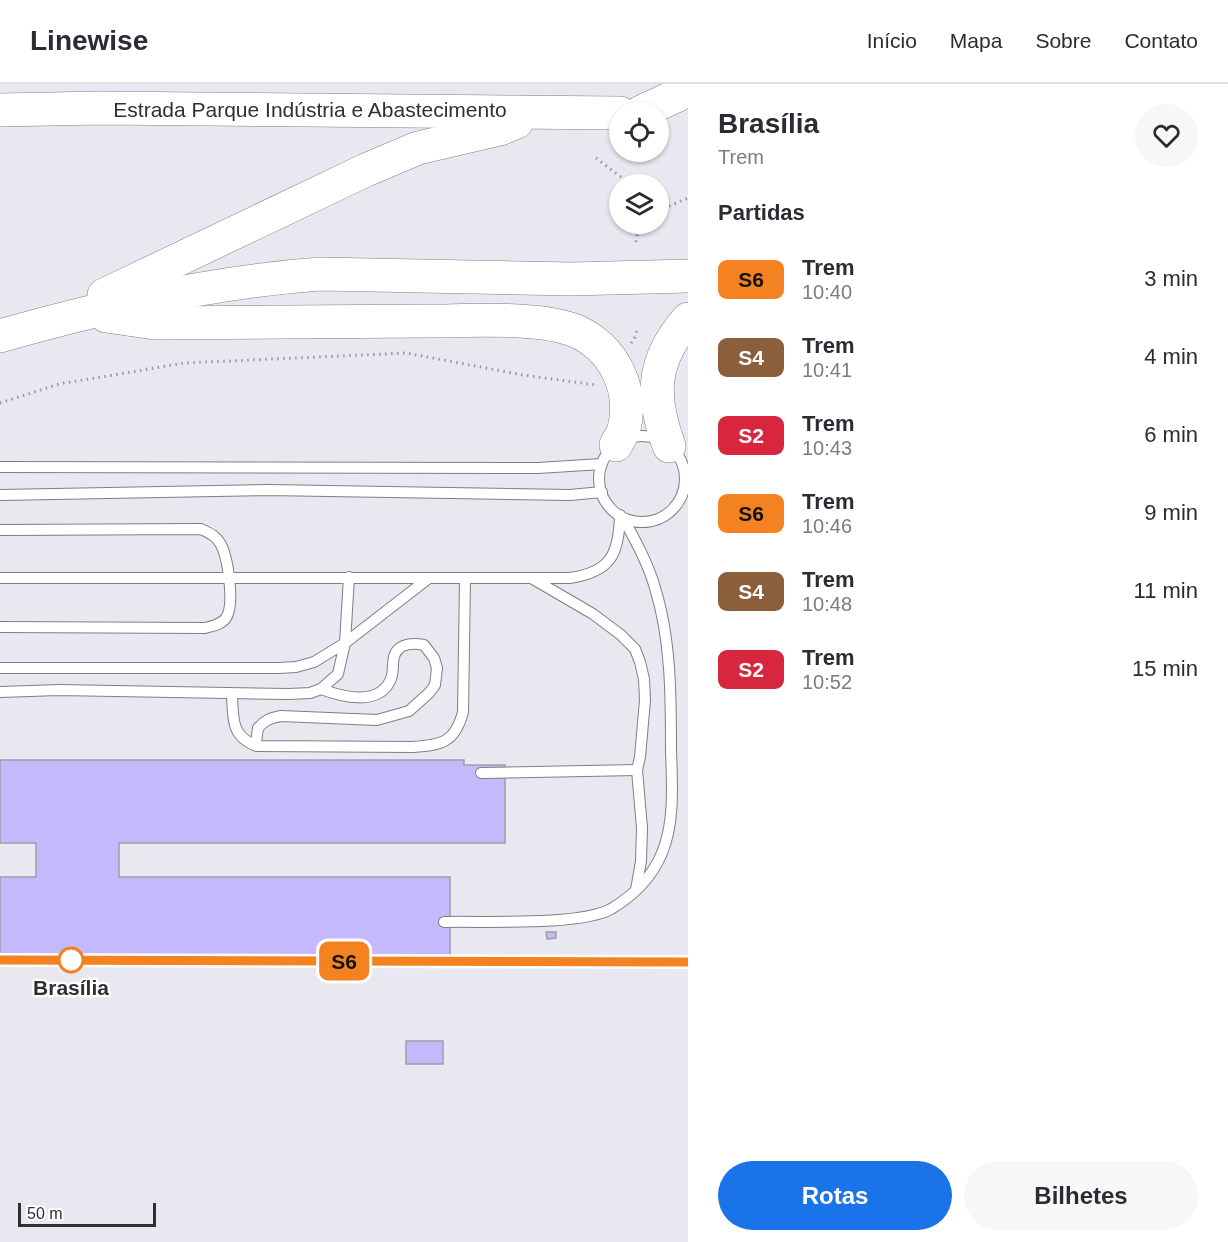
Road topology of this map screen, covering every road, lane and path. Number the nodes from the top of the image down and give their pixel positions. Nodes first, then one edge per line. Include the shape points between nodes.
1 (688, 84) edge
2 (663, 102) edge
3 (0, 110) edge
4 (544, 112) junction
5 (609, 113) edge
6 (669, 114) edge
7 (688, 114) edge
8 (596, 158) dead end
9 (617, 174) edge
10 (688, 198) edge
11 (669, 206) edge
12 (637, 234) edge
13 (636, 242) dead end
14 (688, 276) edge
15 (86, 314) junction
16 (688, 319) edge
17 (45, 323) junction
18 (0, 336) edge
19 (613, 360) junction
20 (0, 403) edge
21 (678, 453) edge
22 (609, 455) junction
23 (0, 467) edge
24 (602, 492) junction
25 (0, 495) edge
26 (685, 497) edge
27 (621, 517) junction
28 (0, 530) edge
29 (349, 577) junction
30 (0, 578) edge
31 (229, 578) junction
32 (429, 578) junction
33 (465, 578) junction
34 (533, 579) junction
35 (0, 627) edge
36 (345, 644) junction
37 (0, 668) edge
38 (321, 689) junction
39 (0, 692) edge
40 (232, 694) junction
41 (258, 746) junction
42 (637, 770) junction
43 (481, 773) dead end
44 (636, 892) junction
45 (444, 922) dead end

1 - 2 highway via 678,95
3 - 4 highway, Estrada Parque Indústria e Abastecimento
4 - 5 highway, Estrada Parque Indústria e Abastecimento
4 - 17 highway via 500,129 418,148
6 - 7 highway
8 - 9 path
10 - 11 path
12 - 13 path
14 - 15 highway via 572,279 320,274 248,280
15 - 17 highway
15 - 19 highway via 155,323 549,324 576,332
16 - 21 highway via 664,355 657,385 658,413
17 - 18 highway
19 - 20 path via 596,387 406,353 185,363 59,384
19 - 22 highway via 623,381 624,429
21 - 22 lane via 660,440 637,436 626,439
21 - 26 lane via 684,470
22 - 23 lane via 538,468
22 - 24 lane via 599,476
24 - 25 lane via 570,495 268,490
24 - 27 lane
26 - 27 lane via 657,520
27 - 34 lane via 616,550 598,570 586,576
27 - 44 lane via 645,560 662,612 671,717 672,791 663,852
28 - 31 lane via 201,529 219,542
29 - 31 lane
29 - 32 lane
29 - 36 lane
30 - 31 lane
31 - 35 lane via 228,615 219,624 205,628
32 - 33 lane
32 - 36 lane
33 - 34 lane
33 - 41 lane via 463,712 454,735 431,746
34 - 42 lane via 593,614 635,649 644,679 645,700
36 - 37 lane via 314,662 296,667
36 - 38 lane via 338,674
38 - 40 lane via 310,693
38 - 41 lane via 355,696 380,693 390,682 395,654 400,647 412,643 424,645 437,668 435,685 409,711 377,720 274,717 258,728
39 - 40 lane
40 - 41 lane via 238,733 245,742
42 - 43 lane
42 - 44 lane via 642,828
44 - 45 lane via 608,910 566,919

